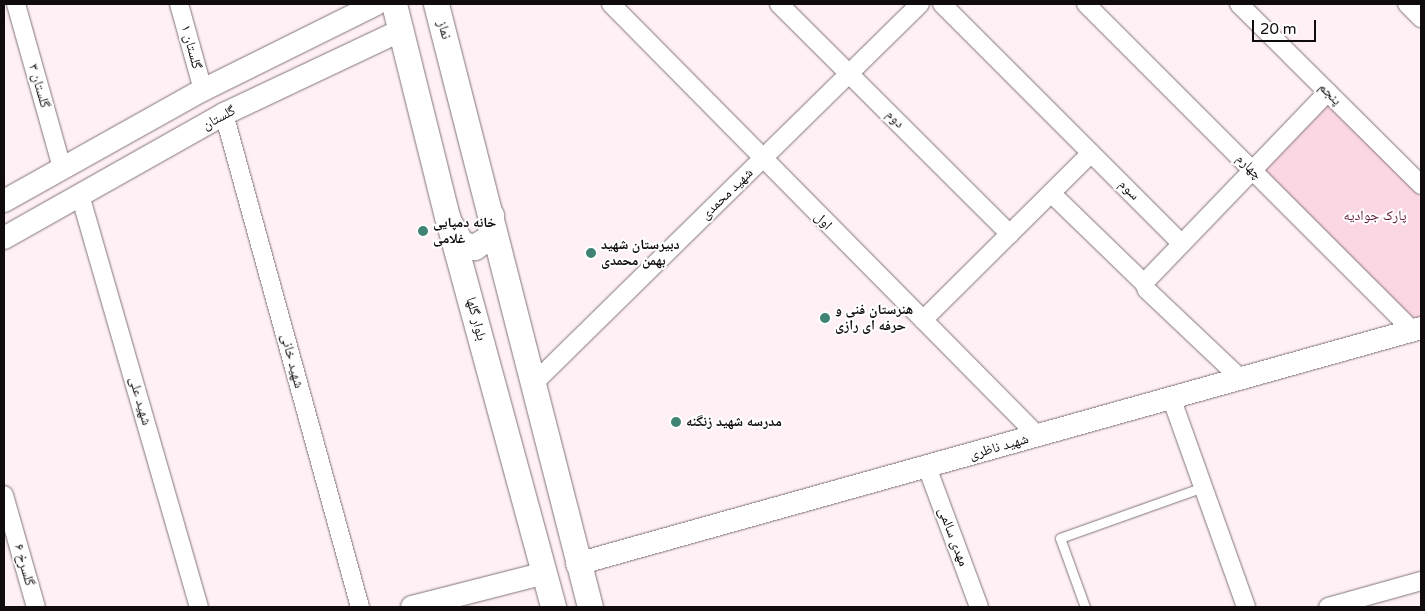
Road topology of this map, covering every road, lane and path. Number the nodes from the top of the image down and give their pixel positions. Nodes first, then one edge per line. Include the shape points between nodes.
1 (16, 4) edge
2 (179, 4) edge
3 (376, 4) edge
4 (394, 4) edge
5 (436, 4) edge
6 (611, 4) edge
7 (778, 4) edge
8 (920, 4) edge
9 (942, 4) edge
10 (1086, 4) edge
11 (1239, 4) edge
12 (1407, 4) edge
13 (1421, 18) edge
14 (402, 30) junction
15 (850, 74) junction
16 (202, 90) junction
17 (1328, 92) junction
18 (224, 114) junction
19 (1092, 152) junction
20 (762, 160) junction
21 (62, 168) junction
22 (1252, 169) junction
23 (1421, 185) edge
24 (1051, 193) junction
25 (80, 195) junction
26 (4, 201) edge
27 (489, 206) junction
28 (447, 216) junction
29 (1010, 234) junction
30 (4, 238) edge
31 (1180, 242) junction
32 (1144, 283) junction
33 (923, 320) junction
34 (1417, 329) edge
35 (526, 352) junction
36 (489, 368) junction
37 (1240, 378) junction
38 (534, 383) junction
39 (1172, 400) junction
40 (1038, 436) junction
41 (927, 467) junction
42 (1203, 487) junction
43 (4, 494) edge
44 (577, 564) junction
45 (544, 573) junction
46 (1421, 581) edge
47 (1378, 600) edge
48 (36, 607) edge
49 (199, 607) edge
50 (360, 607) edge
51 (412, 607) edge
52 (552, 607) edge
53 (590, 607) edge
54 (979, 607) edge
55 (1085, 607) edge
56 (1246, 607) edge
57 (1328, 607) edge

1 - 21 street, گلستان ۳
2 - 16 street, گلستان ۱
3 - 16 street
4 - 14 main road
5 - 14 main road, گلستان
5 - 27 main road, نماز
6 - 20 street, اول
7 - 15 street, دوم
8 - 15 street, شهید محمدی
9 - 19 street, سوم
10 - 22 street, چهارم
11 - 17 street, پنجم
12 - 13 street
14 - 18 street, گلستان
14 - 28 main road, بلوار گلها
15 - 20 street, شهید محمدی
15 - 29 street, دوم
16 - 21 street
17 - 22 street
17 - 23 street, پنجم
18 - 25 street, گلستان
18 - 50 street, شهید خانی
19 - 24 street
19 - 31 street, سوم
20 - 33 street, اول
20 - 38 street, شهید محمدی
21 - 26 street
22 - 31 street
22 - 34 street, چهارم
24 - 29 street
24 - 32 street
25 - 30 street, گلستان
25 - 49 street, شهید علی
27 - 28 main road via 490,237 480,245 461,243
27 - 35 main road
28 - 36 main road, بلوار گلها
29 - 33 street
31 - 32 street
32 - 37 street via 1147,290
33 - 40 street, اول
34 - 37 street, شهید ناظری
35 - 36 main road via 507,320 495,319 486,335
35 - 38 main road
36 - 45 main road, بلوار گلها
37 - 39 street, شهید ناظری
38 - 44 main road
39 - 40 street, شهید ناظری
39 - 42 street
40 - 41 street, شهید ناظری
41 - 44 street, شهید ناظری
41 - 54 street, مهدی سالمی
42 - 55 lane via 1060,538
42 - 56 street
43 - 48 street, گلسرخ ۶
44 - 53 main road
45 - 51 street
45 - 52 main road, بلوار گلها
46 - 47 street
47 - 57 street

